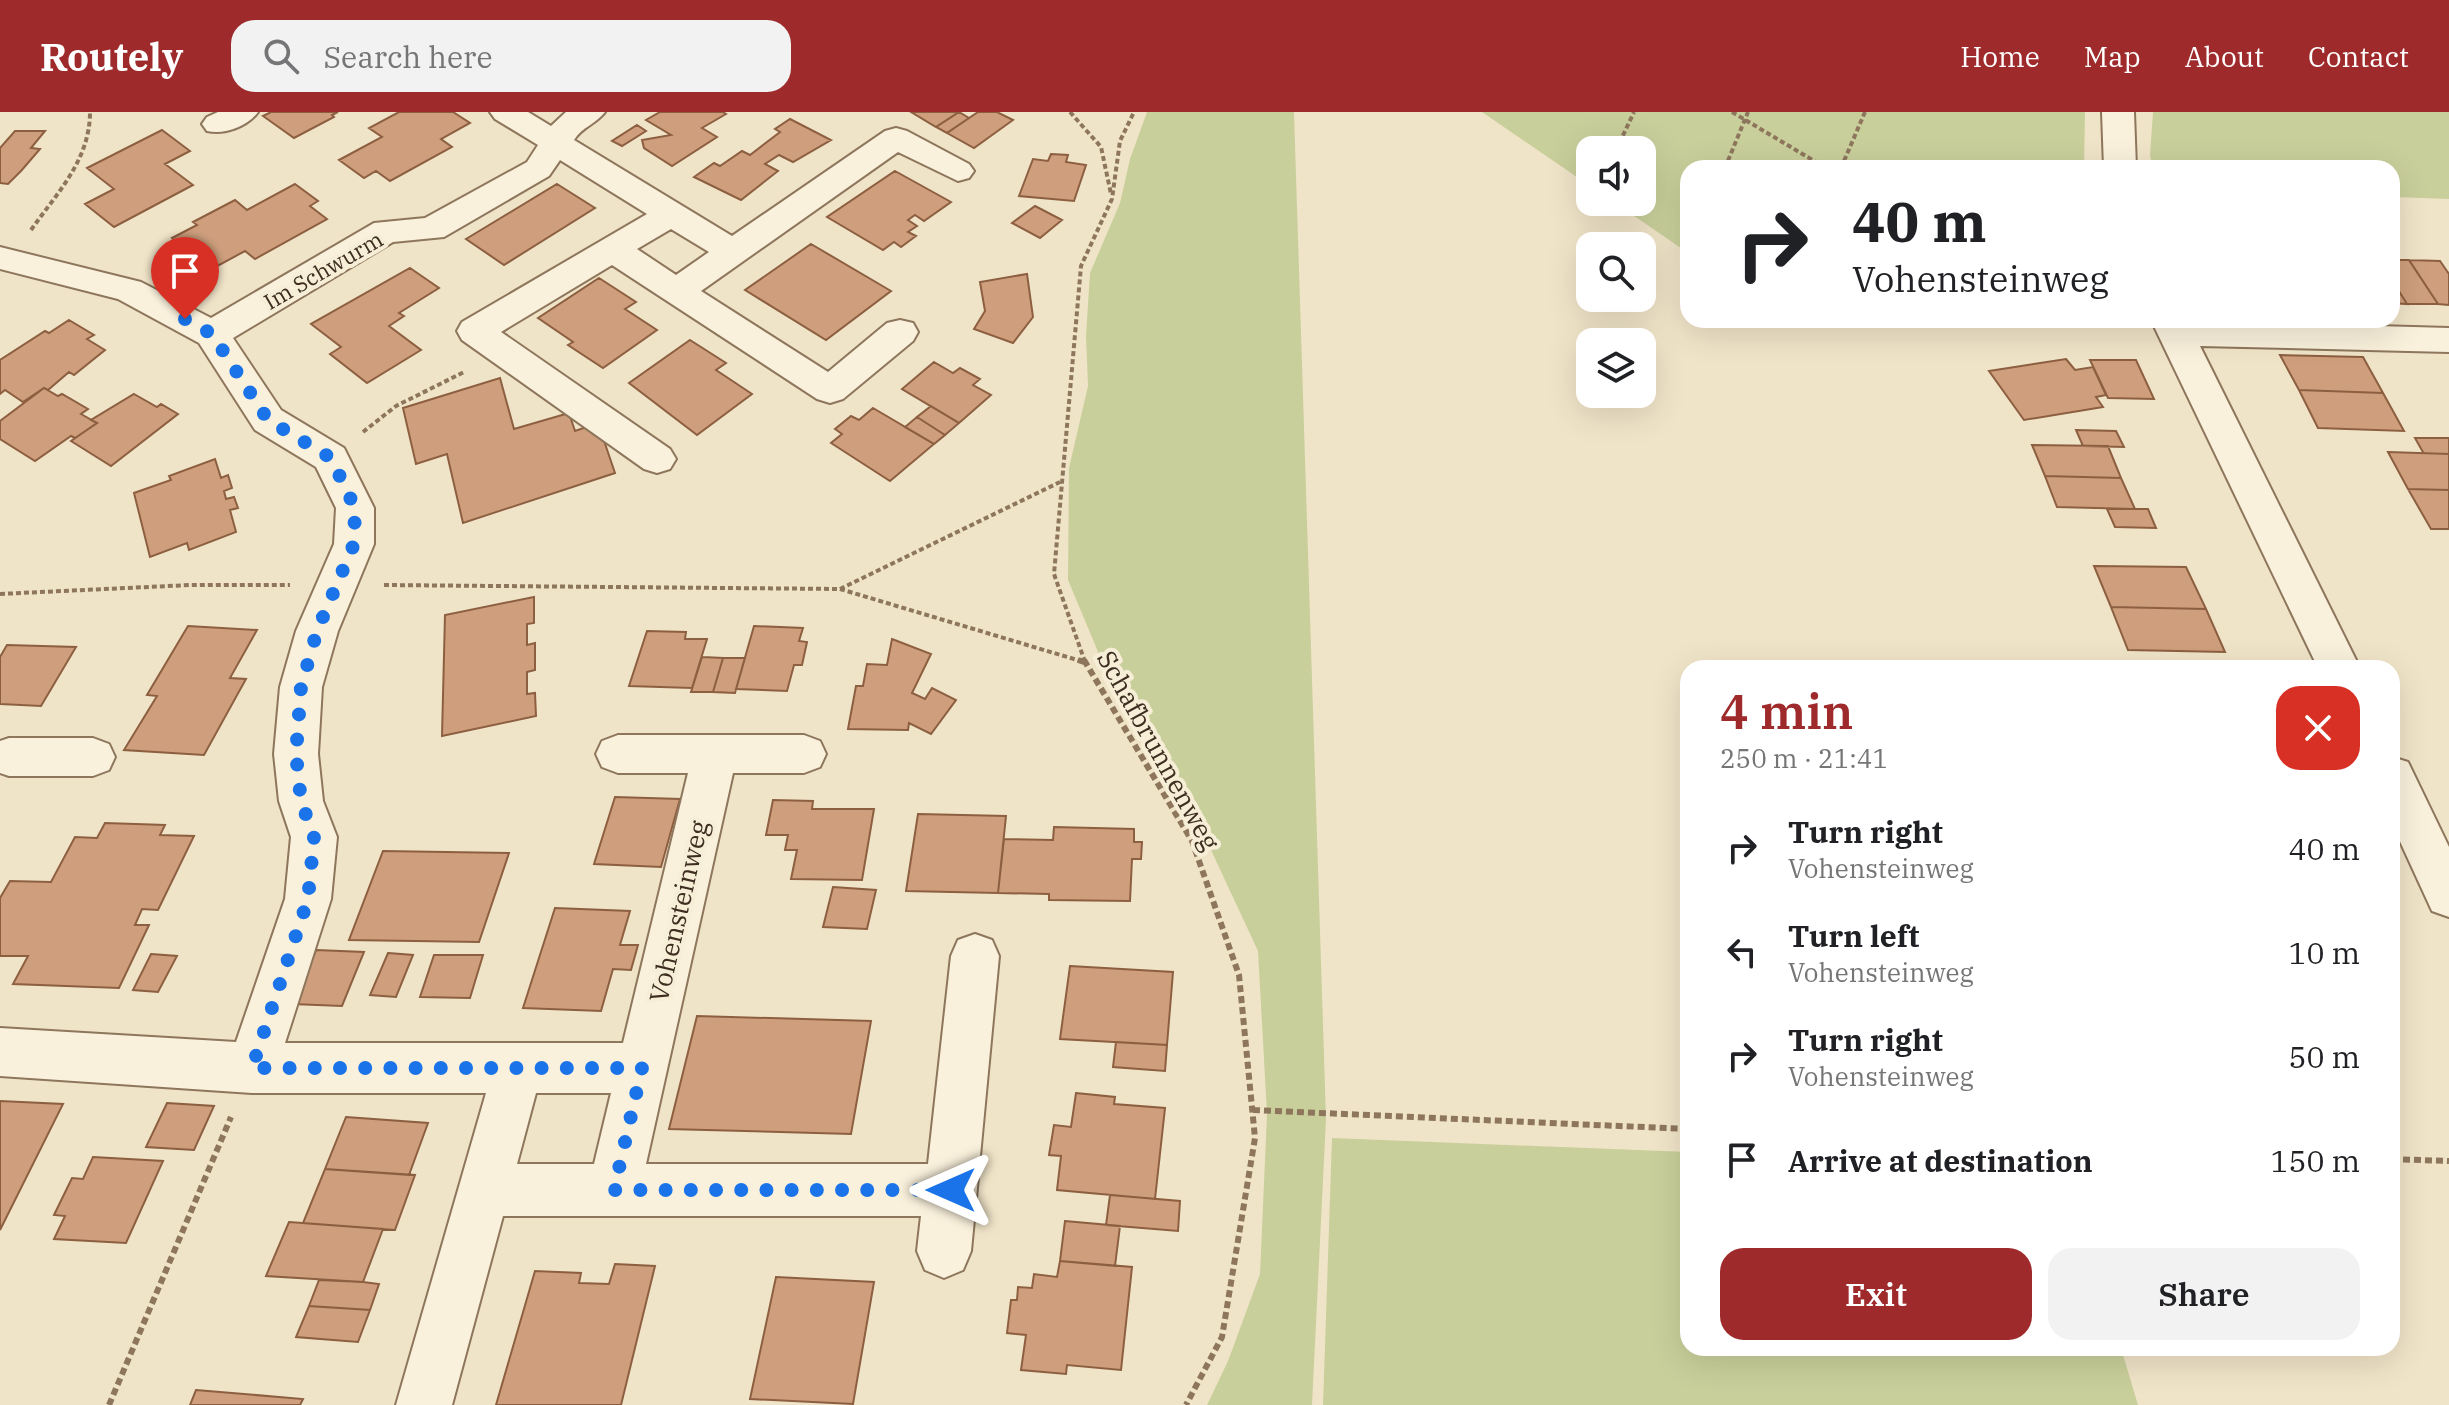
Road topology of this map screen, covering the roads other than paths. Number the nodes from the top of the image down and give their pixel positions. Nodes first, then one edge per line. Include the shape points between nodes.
1 (506, 112) edge
2 (589, 112) edge
3 (2118, 112) edge
4 (865, 124) dead end
5 (896, 138) junction
6 (555, 143) junction
7 (2120, 160) edge
8 (958, 171) dead end
9 (670, 215) junction
10 (614, 250) junction
11 (733, 252) junction
12 (5, 258) edge
13 (676, 291) junction
14 (2172, 328) edge
15 (2185, 328) edge
16 (900, 332) dead end
17 (212, 334) junction
18 (2444, 348) edge
19 (657, 459) dead end
20 (2335, 660) edge
21 (618, 754) dead end
22 (715, 754) junction
23 (804, 754) dead end
24 (93, 757) dead end
25 (3, 762) edge
26 (2400, 793) edge
27 (2449, 896) edge
28 (975, 956) dead end
29 (0, 1052) edge
30 (252, 1068) junction
31 (518, 1068) junction
32 (642, 1068) junction
33 (484, 1190) junction
34 (614, 1190) junction
35 (951, 1190) junction
36 (944, 1251) dead end
37 (424, 1405) edge

1 - 6 street
2 - 6 street, Im Schwurm via 569,123
3 - 7 street
4 - 5 street
5 - 8 street
5 - 11 street
6 - 9 street
6 - 17 street, Im Schwurm via 538,169 432,229 386,231
9 - 10 street
9 - 11 street
10 - 13 street
10 - 19 street via 467,324
11 - 13 street
12 - 17 street via 129,290
13 - 16 street via 830,390
14 - 20 street
15 - 18 street
17 - 30 street via 268,420 331,458 355,508 354,544 317,631 301,687 296,754 301,801 314,837 308,899
21 - 22 street
22 - 23 street
22 - 32 street, Vohensteinweg
24 - 25 street
26 - 27 street
28 - 35 street
29 - 30 street
30 - 31 street
31 - 32 street
31 - 33 street
32 - 34 street, Vohensteinweg
33 - 34 street
33 - 37 street
34 - 35 street
35 - 36 street

